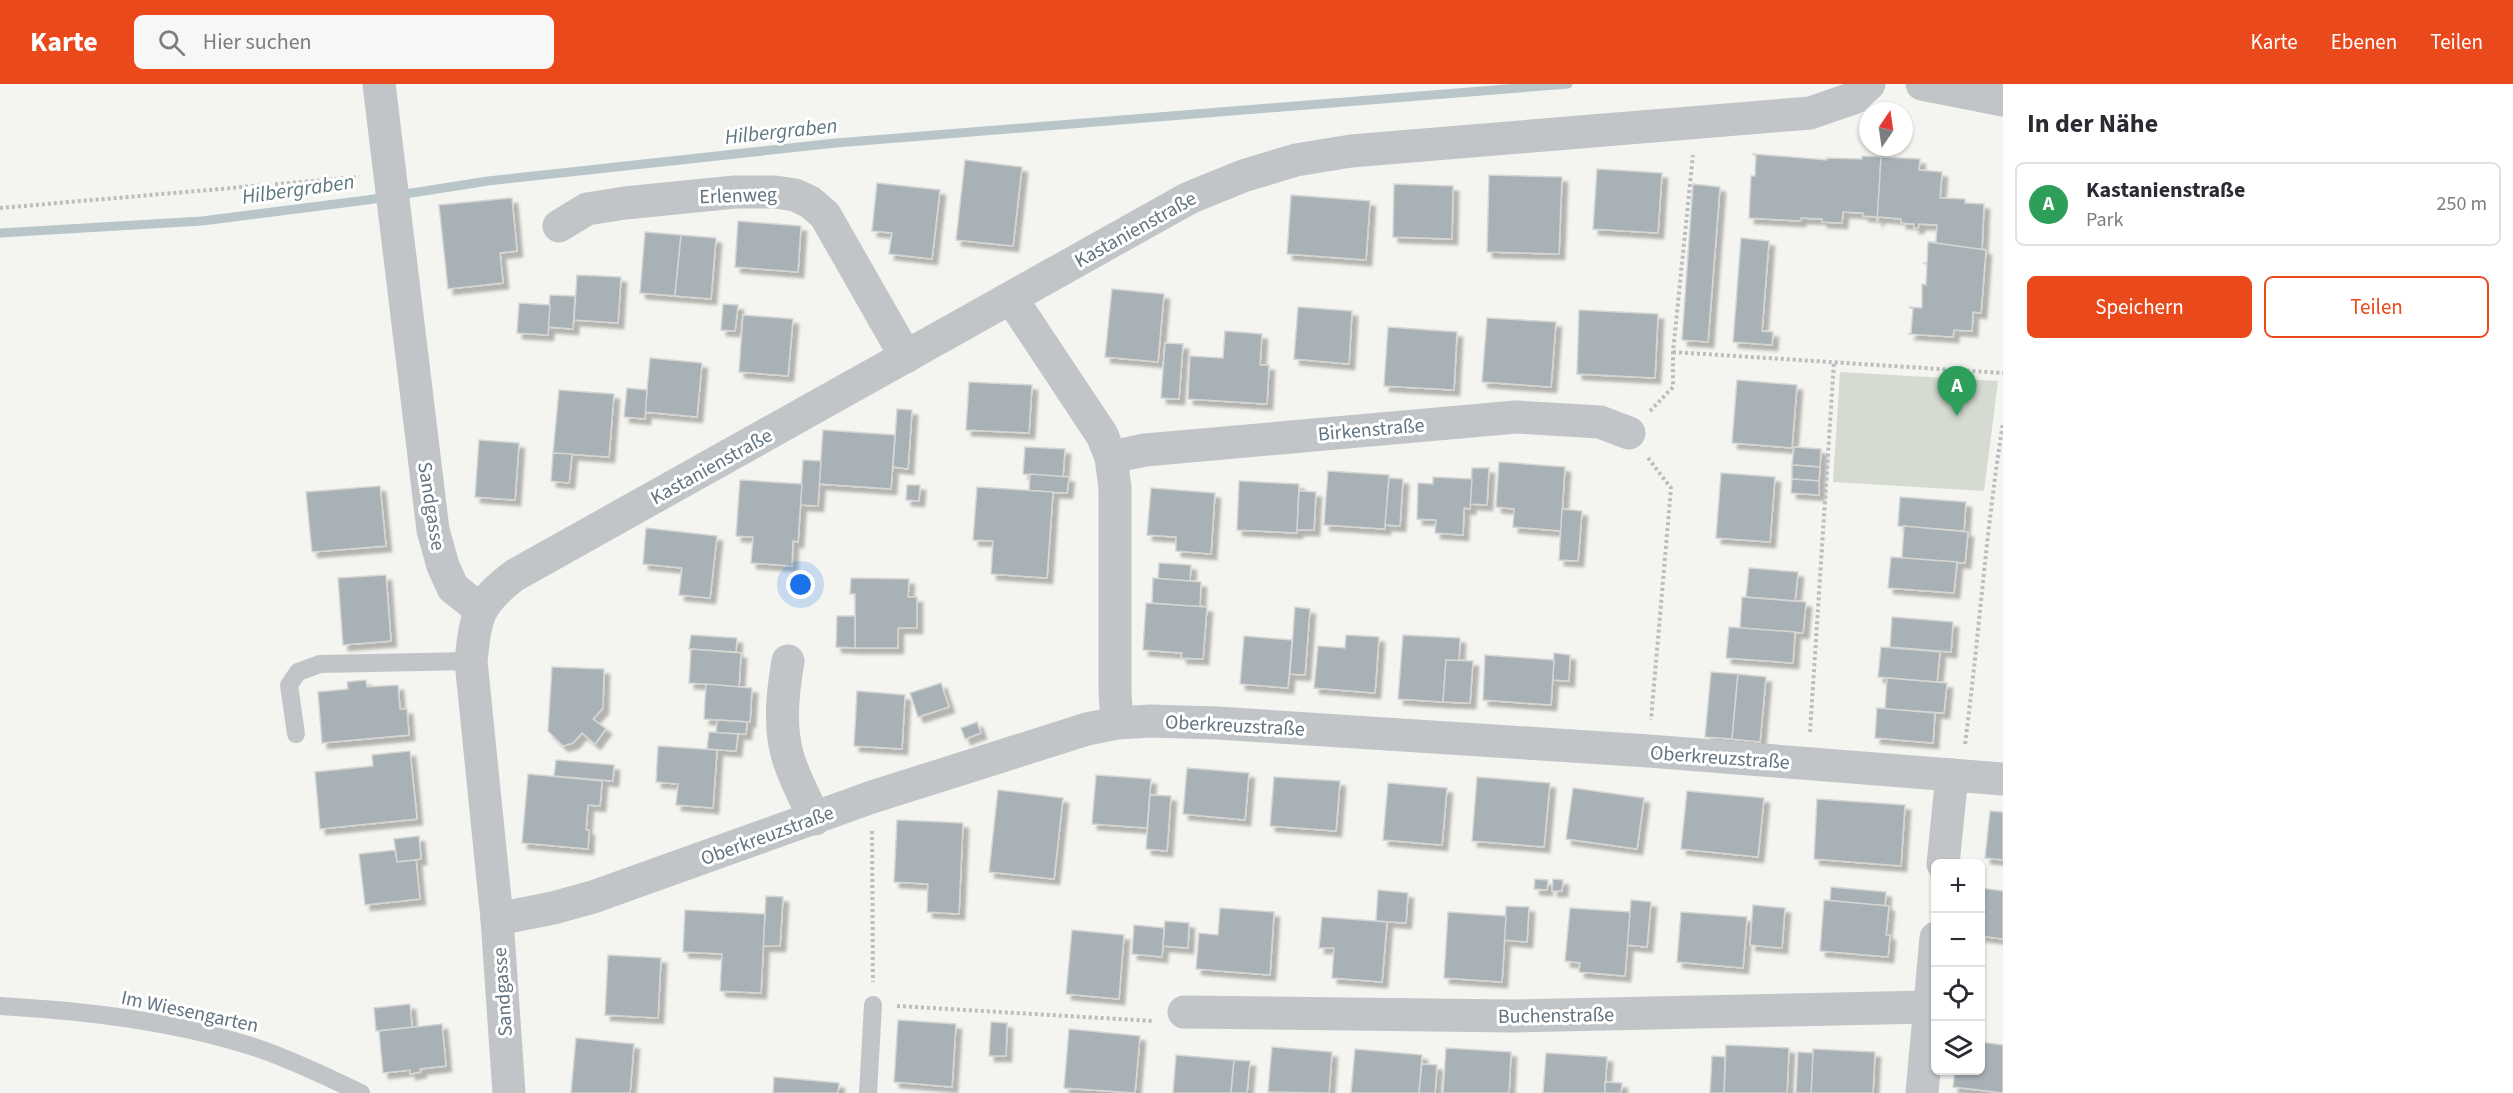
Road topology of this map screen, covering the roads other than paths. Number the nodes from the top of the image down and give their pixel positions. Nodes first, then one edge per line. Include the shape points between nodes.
1 (379, 84) edge
2 (1869, 84) edge
3 (1923, 84) edge
4 (2003, 100) edge
5 (558, 226) dead end
6 (1011, 298) junction
7 (906, 357) junction
8 (1629, 433) road end
9 (1111, 457) junction
10 (480, 609) junction
11 (471, 661) junction
12 (788, 661) dead end
13 (1117, 723) junction
14 (296, 734) dead end
15 (1957, 775) junction
16 (2003, 779) edge
17 (815, 819) junction
18 (1944, 859) edge
19 (497, 919) junction
20 (1932, 967) edge
21 (873, 1005) road end
22 (0, 1006) edge
23 (1928, 1007) junction
24 (1184, 1012) road end
25 (362, 1093) edge
26 (509, 1093) edge
27 (868, 1093) edge
28 (1922, 1093) edge

1 - 10 street, Sandgasse via 433,530 453,588
2 - 6 street, Kastanienstraße via 1854,98 1810,113 1351,151 1296,160 1189,198
3 - 4 street
5 - 7 street, Erlenweg via 587,209 624,203 735,192 795,195 825,215
6 - 7 street, Kastanienstraße
6 - 9 street via 1102,435
7 - 10 street, Kastanienstraße via 515,575
8 - 9 street, Birkenstraße via 1600,422 1516,417 1145,450
9 - 13 street
10 - 11 street, Sandgasse
11 - 14 lane via 320,664 298,672 289,685
11 - 19 street, Sandgasse
12 - 17 street via 783,692 787,754
13 - 15 street, Oberkreuzstraße via 1240,724
13 - 17 street, Oberkreuzstraße via 1075,732
15 - 16 street, Oberkreuzstraße
15 - 18 street
17 - 19 street, Oberkreuzstraße via 594,897
19 - 26 street, Sandgasse
20 - 23 street
21 - 27 lane
22 - 25 lane, Im Wiesengarten via 64,1010 228,1039 292,1061
23 - 24 street, Buchenstraße via 1513,1016
23 - 28 street

